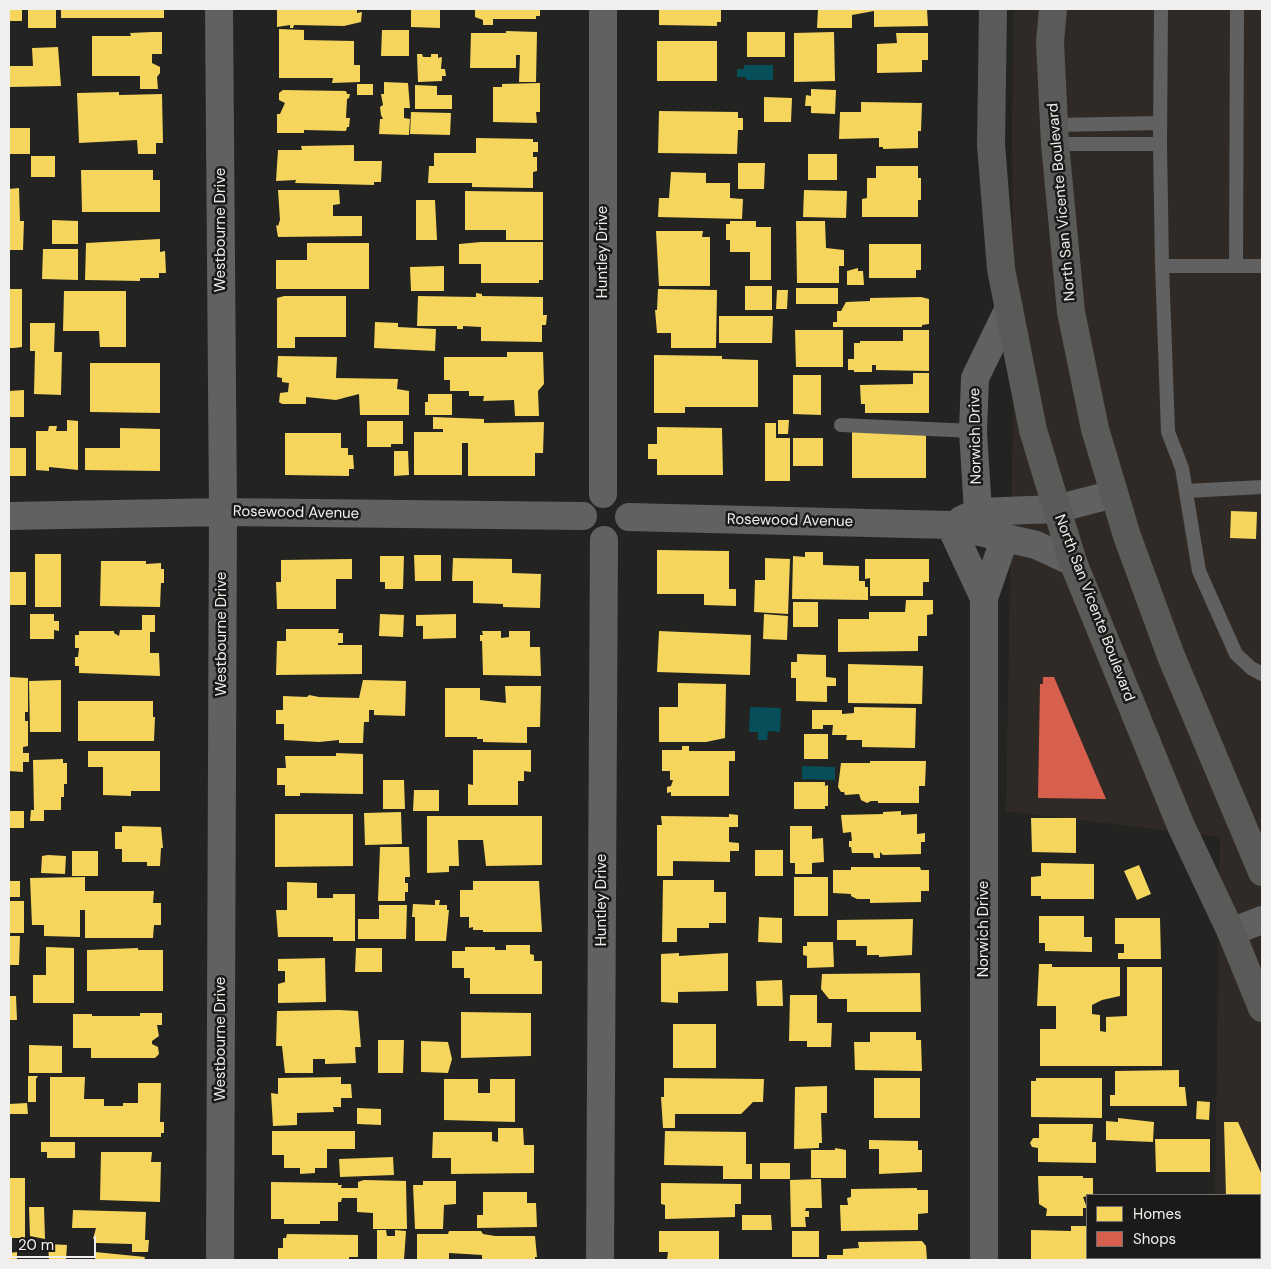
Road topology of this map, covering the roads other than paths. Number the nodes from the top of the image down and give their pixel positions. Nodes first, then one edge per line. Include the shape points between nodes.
1 (219, 9) edge
2 (604, 9) edge
3 (993, 9) edge
4 (1053, 9) edge
5 (1161, 9) edge
6 (1237, 9) edge
7 (1160, 123) junction
8 (1054, 134) junction
9 (1160, 144) junction
10 (1162, 266) junction
11 (1236, 266) junction
12 (1262, 266) edge
13 (1009, 308) junction
14 (841, 425) dead end
15 (973, 431) junction
16 (1262, 487) edge
17 (1186, 491) junction
18 (603, 494) junction
19 (1114, 494) junction
20 (1056, 509) junction
21 (223, 512) junction
22 (978, 512) junction
23 (9, 516) edge
24 (583, 516) junction
25 (629, 517) junction
26 (950, 525) junction
27 (1005, 537) junction
28 (604, 540) junction
29 (1073, 562) junction
30 (984, 598) junction
31 (1262, 674) edge
32 (1262, 872) edge
33 (1262, 920) edge
34 (1231, 932) junction
35 (1262, 1008) edge
36 (220, 1260) edge
37 (600, 1260) edge
38 (984, 1260) edge

1 - 21 street, Westbourne Drive
2 - 18 street, Huntley Drive
3 - 13 main road, North San Vicente Boulevard via 991,145 1001,269
4 - 8 main road, North San Vicente Boulevard via 1050,42
5 - 7 lane
6 - 11 lane
7 - 8 lane
7 - 9 lane
8 - 9 lane
8 - 19 main road, North San Vicente Boulevard via 1071,312 1095,429
9 - 10 lane
10 - 11 lane
10 - 17 lane via 1168,432 1182,468
11 - 12 lane
13 - 15 street, Norwich Drive via 975,378
13 - 20 main road, North San Vicente Boulevard via 1033,430
14 - 15 lane
15 - 22 street, Norwich Drive
16 - 17 lane
17 - 31 lane via 1199,572 1236,654
18 - 24 street via 589,501
18 - 25 street via 618,498
19 - 20 street, Rosewood Avenue
19 - 32 main road, North San Vicente Boulevard via 1126,536 1171,656
20 - 22 street, Rosewood Avenue
20 - 29 main road, North San Vicente Boulevard
21 - 23 street, Rosewood Avenue
21 - 24 street, Rosewood Avenue
21 - 36 street, Westbourne Drive
22 - 26 street, Rosewood Avenue
24 - 28 street via 590,535
25 - 26 street, Rosewood Avenue
25 - 28 street via 624,531
26 - 27 street, Rosewood Avenue
26 - 30 street, Norwich Drive
27 - 29 street, Rosewood Avenue via 1036,545
27 - 30 street, Norwich Drive
28 - 37 street, Huntley Drive
29 - 34 main road, North San Vicente Boulevard via 1180,826
30 - 38 street, Norwich Drive
33 - 34 street
34 - 35 main road, North San Vicente Boulevard

